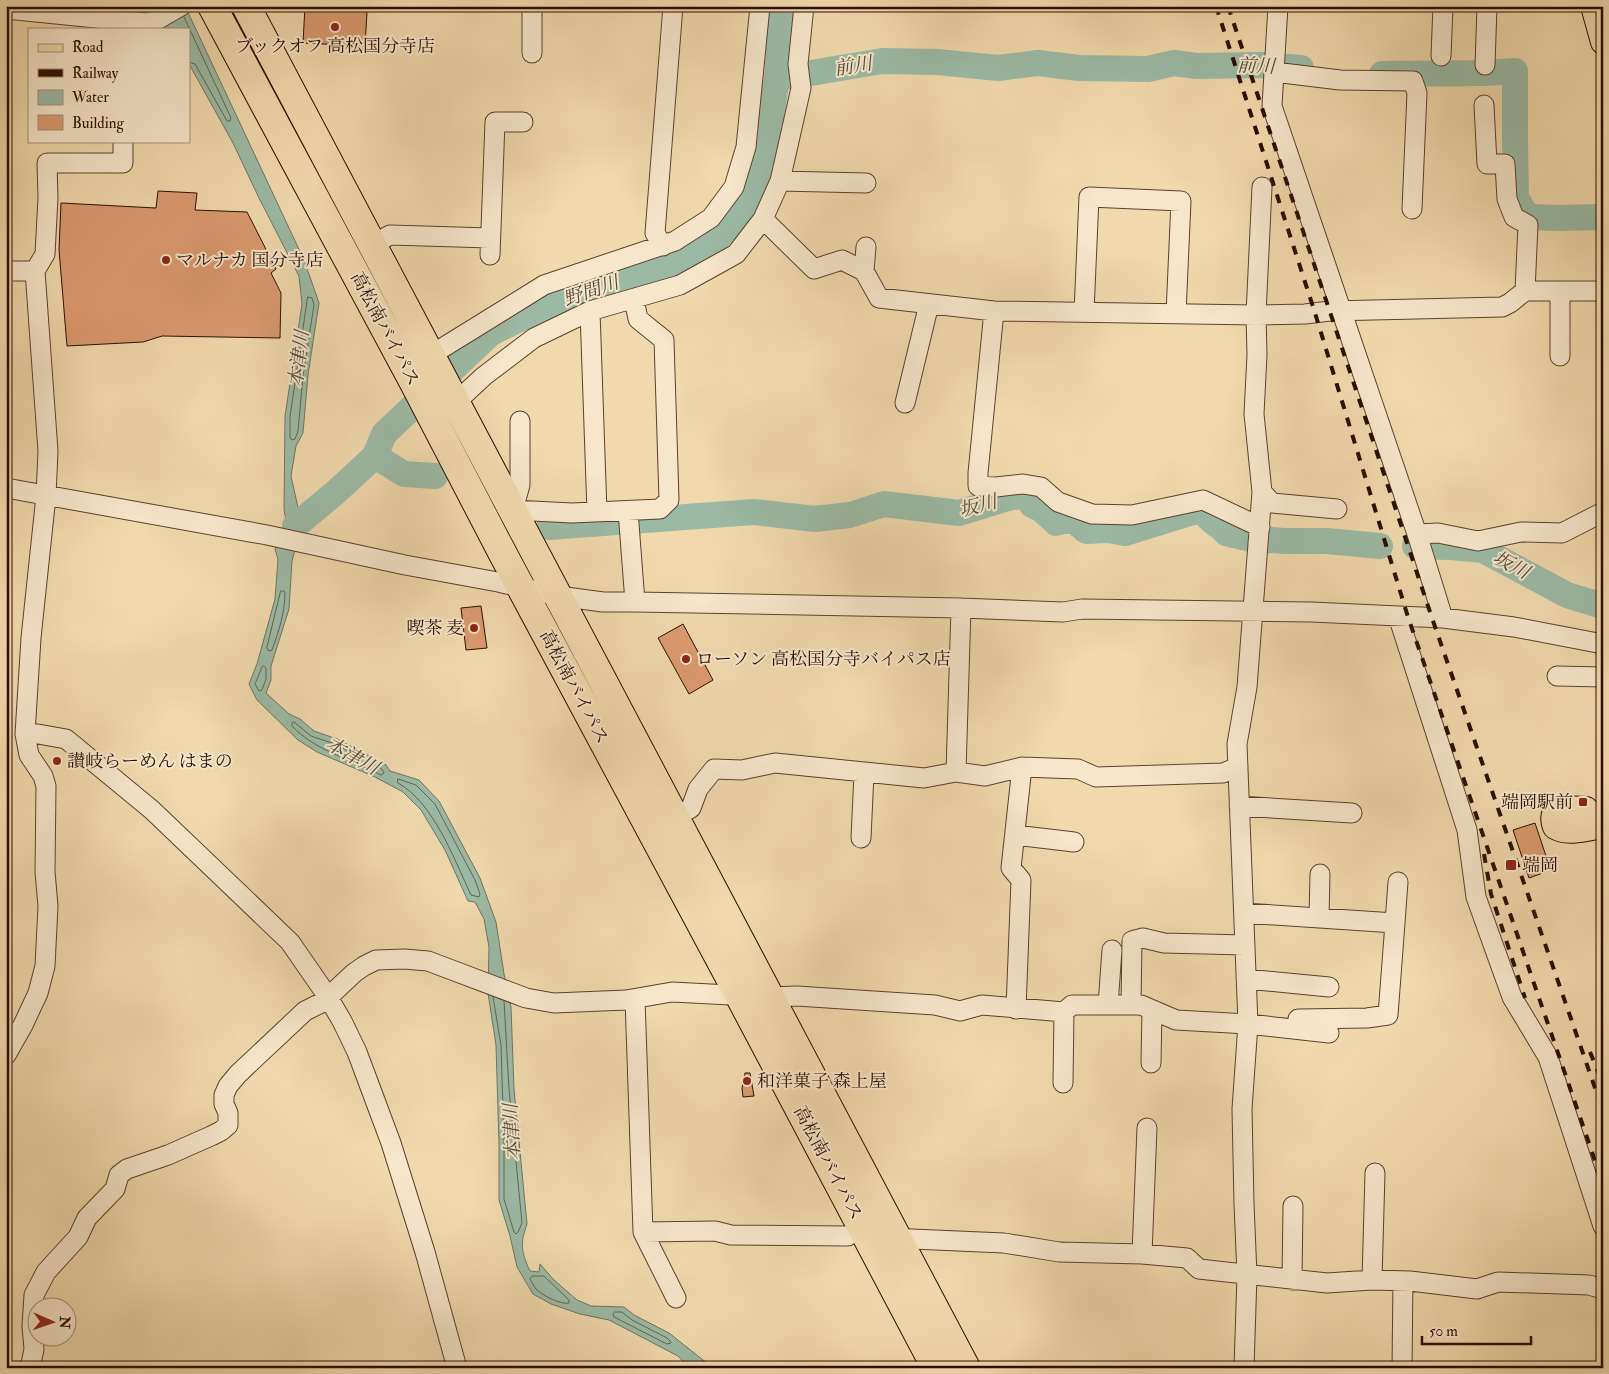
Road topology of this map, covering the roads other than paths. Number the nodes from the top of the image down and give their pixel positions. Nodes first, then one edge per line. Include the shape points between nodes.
1 (181, 6) edge
2 (212, 6) edge
3 (246, 6) edge
4 (532, 6) edge
5 (672, 6) edge
6 (760, 6) edge
7 (804, 6) edge
8 (1278, 6) edge
9 (1443, 6) edge
10 (1487, 6) edge
11 (1593, 6) edge
12 (6, 9) edge
13 (108, 24) edge
14 (1603, 42) edge
15 (532, 53) dead end
16 (1441, 56) dead end
17 (1485, 66) dead end
18 (1274, 72) junction
19 (1484, 105) dead end
20 (522, 122) dead end
21 (123, 142) edge
22 (780, 181) junction
23 (866, 183) dead end
24 (1262, 187) dead end
25 (1412, 209) dead end
26 (763, 219) junction
27 (372, 245) junction
28 (663, 246) junction
29 (866, 247) dead end
30 (6, 271) edge
31 (35, 271) junction
32 (864, 272) junction
33 (1525, 291) junction
34 (1560, 291) junction
35 (1603, 291) edge
36 (634, 299) junction
37 (929, 304) junction
38 (590, 311) junction
39 (994, 311) junction
40 (1342, 311) junction
41 (1084, 312) junction
42 (1176, 314) junction
43 (1256, 315) junction
44 (1560, 356) dead end
45 (433, 359) junction
46 (455, 403) junction
47 (905, 403) dead end
48 (520, 421) dead end
49 (6, 488) edge
50 (1262, 492) junction
51 (46, 496) junction
52 (6, 499) edge
53 (1337, 509) dead end
54 (513, 510) junction
55 (597, 512) junction
56 (1603, 512) edge
57 (629, 519) junction
58 (1417, 534) junction
59 (1259, 535) junction
60 (520, 587) junction
61 (558, 596) junction
62 (635, 602) junction
63 (961, 608) junction
64 (1254, 611) junction
65 (1398, 616) junction
66 (1443, 618) junction
67 (1603, 644) edge
68 (1557, 676) dead end
69 (1603, 676) edge
70 (25, 734) junction
71 (1022, 767) junction
72 (1238, 767) junction
73 (956, 772) junction
74 (864, 773) junction
75 (1239, 806) junction
76 (1352, 813) dead end
77 (675, 818) junction
78 (1015, 835) junction
79 (861, 838) dead end
80 (1074, 842) dead end
81 (1320, 874) dead end
82 (1398, 882) dead end
83 (1244, 913) junction
84 (1319, 918) junction
85 (1395, 923) junction
86 (1245, 945) junction
87 (1112, 950) dead end
88 (1246, 979) junction
89 (1329, 988) dead end
90 (739, 996) junction
91 (328, 997) junction
92 (769, 997) junction
93 (636, 999) junction
94 (1108, 1005) junction
95 (1130, 1005) junction
96 (1016, 1009) junction
97 (1152, 1010) junction
98 (1064, 1012) junction
99 (1248, 1019) junction
100 (1329, 1033) dead end
101 (6, 1055) edge
102 (1151, 1063) dead end
103 (1063, 1083) dead end
104 (1146, 1128) dead end
105 (1376, 1173) dead end
106 (1293, 1206) dead end
107 (1603, 1226) edge
108 (643, 1232) junction
109 (858, 1237) junction
110 (897, 1238) junction
111 (1142, 1254) junction
112 (1247, 1275) junction
113 (1292, 1280) junction
114 (1372, 1280) junction
115 (1403, 1281) junction
116 (1603, 1289) edge
117 (676, 1298) dead end
118 (28, 1368) edge
119 (457, 1368) edge
120 (936, 1368) edge
121 (966, 1368) edge
122 (1244, 1368) edge
123 (1402, 1368) edge

1 - 13 street via 146,23
2 - 60 highway, 高松南バイパス
3 - 27 highway, 高松南バイパス
4 - 15 street
5 - 28 street via 655,233
6 - 28 street via 746,147 734,187 711,218
7 - 22 street via 798,64 802,88
8 - 18 street
9 - 16 street
10 - 17 street
11 - 14 main road
12 - 13 street
18 - 25 street via 1340,80 1413,81 1417,92
18 - 40 street via 1272,106
19 - 33 street via 1487,164 1505,164 1507,199 1514,217 1528,225
20 - 27 street via 495,122 490,246 390,234
21 - 31 street via 123,163 48,163 45,254
22 - 23 street
22 - 26 street
24 - 43 street
26 - 32 street via 814,269 842,260
26 - 36 street via 736,254 680,285
27 - 45 highway, 高松南バイパス
28 - 45 street via 544,285
29 - 32 street
30 - 31 street
31 - 51 street via 48,451
32 - 37 street via 879,298
33 - 34 street
33 - 40 street via 1502,307
34 - 35 street
34 - 44 street
36 - 38 street
36 - 57 street via 638,319 664,340 669,500 660,510
37 - 39 street
37 - 47 street
38 - 46 street via 534,338
38 - 55 street
39 - 41 street
39 - 59 street via 978,486 1023,484 1041,487 1058,502 1092,514 1132,514 1203,500
40 - 43 street
40 - 58 street
41 - 42 street
41 - 42 street via 1089,197 1181,201
42 - 43 street
43 - 50 street via 1254,414
45 - 46 highway, 高松南バイパス
46 - 54 highway, 高松南バイパス
48 - 54 street via 520,485
49 - 51 street
50 - 53 street via 1272,503
50 - 59 street
51 - 52 street
51 - 60 street via 268,535
51 - 70 street
54 - 55 street
54 - 61 highway, 高松南バイパス
55 - 57 street
56 - 58 street via 1562,533 1521,532 1478,541
57 - 62 street
58 - 66 street
59 - 64 street
60 - 61 street
60 - 90 highway, 高松南バイパス
61 - 62 street
61 - 77 highway, 高松南バイパス
62 - 63 street
63 - 64 street via 1063,612 1082,609
63 - 73 street
64 - 65 street
64 - 72 street via 1248,686 1237,744
65 - 66 street
65 - 107 street via 1467,830 1476,897 1512,997 1548,1057
66 - 67 street via 1514,627
68 - 69 street
70 - 91 street via 66,739 152,810 290,942
70 - 101 street via 30,755 46,786 48,906 45,966 38,993
71 - 72 street via 1078,769 1096,777 1222,773
71 - 73 street via 985,776
71 - 78 street
72 - 75 street
73 - 74 street via 924,778
74 - 77 street via 775,763 742,770 714,769 698,790 691,808
74 - 79 street
75 - 76 street
75 - 83 street
77 - 92 highway, 高松南バイパス
78 - 80 street
78 - 96 street via 1011,868 1021,880
81 - 84 street
82 - 85 street
83 - 84 street
83 - 86 street
84 - 85 street
85 - 99 street via 1388,1015
86 - 88 street
86 - 95 street via 1164,943 1142,938 1132,941
87 - 94 street
88 - 89 street
88 - 99 street
90 - 92 street
90 - 93 street via 672,992
90 - 109 highway, 高松南バイパス
91 - 93 street via 354,973 376,960 416,959 526,998 554,1003
91 - 118 street via 306,1011 228,1086 224,1104 228,1125 221,1132 119,1175 115,1189 87,1218 78,1238 46,1272 34,1295 34,1349
91 - 119 street via 357,1052 391,1143
92 - 96 street via 935,1005 960,1011 982,1005
92 - 110 highway, 高松南バイパス
93 - 108 street
94 - 95 street
94 - 98 street via 1072,1005
95 - 97 street
96 - 98 street
97 - 99 street via 1176,1020
97 - 102 street
98 - 103 street
99 - 100 street
99 - 112 street via 1242,1109
104 - 111 street
105 - 114 street
106 - 113 street
108 - 109 street via 715,1231 731,1235
108 - 117 street
109 - 110 street
109 - 120 highway, 高松南バイパス
110 - 111 street via 1004,1243 1059,1252
110 - 121 highway, 高松南バイパス
111 - 112 street via 1187,1258 1199,1269
112 - 113 street
112 - 122 street
113 - 114 street via 1327,1283
114 - 115 street
115 - 116 street via 1477,1289 1498,1282 1589,1285
115 - 123 street

